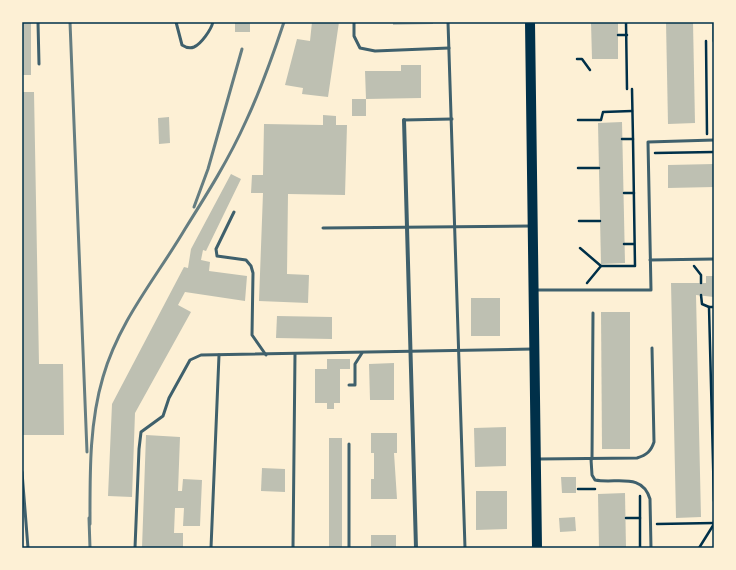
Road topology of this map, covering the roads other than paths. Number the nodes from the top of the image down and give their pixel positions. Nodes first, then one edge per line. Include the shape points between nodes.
1 (38, 22) edge
2 (176, 22) edge
3 (213, 22) edge
4 (354, 22) edge
5 (448, 22) edge
6 (530, 22) edge
7 (714, 22) edge
8 (714, 41) edge
9 (449, 48) junction
10 (39, 64) dead end
11 (452, 119) junction
12 (404, 120) joint
13 (714, 140) edge
14 (234, 212) dead end
15 (532, 226) junction
16 (407, 227) junction
17 (455, 227) junction
18 (322, 228) dead end
19 (714, 259) edge
20 (650, 260) junction
21 (534, 290) junction
22 (593, 313) dead end
23 (652, 348) dead end
24 (534, 349) junction
25 (459, 351) junction
26 (411, 352) junction
27 (362, 353) junction
28 (295, 354) junction
29 (219, 355) junction
30 (266, 355) junction
31 (349, 385) dead end
32 (349, 444) dead end
33 (536, 459) junction
34 (592, 459) junction
35 (22, 472) edge
36 (28, 548) edge
37 (135, 548) edge
38 (211, 548) edge
39 (293, 548) edge
40 (349, 548) edge
41 (416, 548) edge
42 (465, 548) edge
43 (537, 548) edge
44 (651, 548) edge

1 - 10 lane
2 - 3 lane via 182,45 188,48 201,41
4 - 9 lane via 354,36 360,48 376,51
5 - 9 lane
6 - 15 main road
7 - 8 lane
9 - 11 lane
11 - 12 lane
11 - 17 lane
12 - 16 street
13 - 20 lane via 648,142
14 - 30 lane via 216,249 217,256 246,260 251,266 254,273 252,335
15 - 17 lane
15 - 21 main road
16 - 17 lane
16 - 18 lane
16 - 26 street
17 - 25 lane
19 - 20 lane
20 - 21 lane via 651,290
21 - 24 main road
22 - 34 lane
23 - 34 lane via 654,442 651,450 638,458
24 - 25 lane
24 - 33 main road
25 - 26 lane
25 - 42 lane
26 - 27 lane
26 - 41 street
27 - 28 lane
27 - 31 lane via 355,364 355,385
28 - 30 lane
28 - 39 lane
29 - 30 lane
29 - 37 lane via 201,355 190,360 169,398 164,416 141,432 138,449
29 - 38 lane
32 - 40 lane
33 - 34 lane
33 - 43 main road
34 - 44 lane via 592,475 595,480 636,482 643,486 650,499
35 - 36 lane

